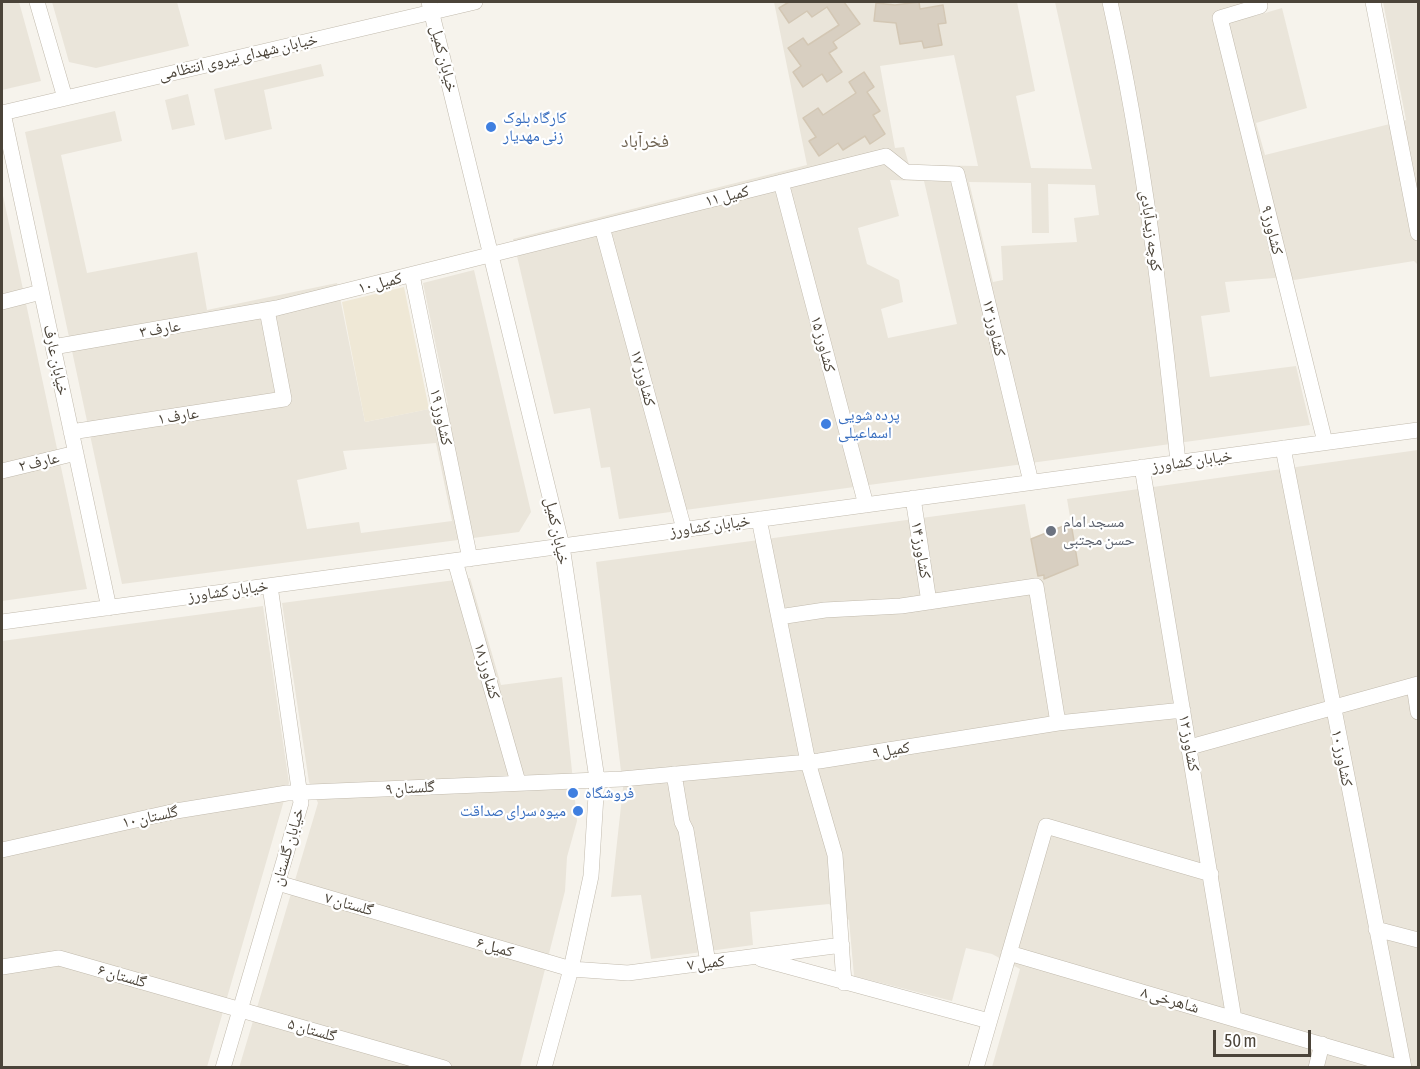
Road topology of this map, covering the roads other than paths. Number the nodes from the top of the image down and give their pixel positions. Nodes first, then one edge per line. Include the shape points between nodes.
1 (37, 2) edge
2 (475, 2) edge
3 (1110, 2) edge
4 (1373, 2) edge
5 (1259, 4) edge
6 (430, 7) edge
7 (65, 98) junction
8 (2, 113) edge
9 (957, 174) joint
10 (781, 182) junction
11 (602, 227) junction
12 (1419, 233) edge
13 (493, 255) junction
14 (412, 275) junction
15 (41, 292) junction
16 (2, 302) edge
17 (267, 310) junction
18 (53, 347) junction
19 (1419, 430) edge
20 (71, 432) junction
21 (1325, 442) junction
22 (1283, 448) junction
23 (76, 453) junction
24 (1178, 462) junction
25 (1142, 467) junction
26 (2, 471) edge
27 (1031, 482) junction
28 (913, 498) junction
29 (866, 505) junction
30 (759, 519) junction
31 (684, 529) junction
32 (562, 546) junction
33 (462, 560) junction
34 (270, 586) junction
35 (929, 602) junction
36 (109, 608) junction
37 (778, 617) junction
38 (2, 622) edge
39 (1416, 685) edge
40 (1332, 707) junction
41 (1184, 710) junction
42 (1419, 712) edge
43 (1058, 723) junction
44 (1190, 747) junction
45 (808, 762) junction
46 (674, 774) junction
47 (597, 779) junction
48 (518, 782) junction
49 (301, 793) junction
50 (2, 850) edge
51 (1211, 874) junction
52 (278, 883) junction
53 (420, 925) joint
54 (1376, 929) junction
55 (1419, 940) edge
56 (842, 945) junction
57 (1009, 952) junction
58 (754, 957) junction
59 (708, 963) junction
60 (2, 967) edge
61 (571, 969) junction
62 (844, 983) junction
63 (240, 1010) junction
64 (1234, 1019) junction
65 (989, 1022) junction
66 (1322, 1044) junction
67 (223, 1068) edge
68 (444, 1068) edge
69 (544, 1068) edge
70 (976, 1068) edge
71 (1316, 1068) edge
72 (1403, 1068) edge

1 - 7 street
2 - 6 street, خیابان شهدای نیروی انتظامی
3 - 24 street, کوچه زیدآبادی via 1152,224
4 - 12 street
5 - 21 street, کشاورز ۹ via 1220,18
6 - 7 street, خیابان شهدای نیروی انتظامی
6 - 13 street, خیابان کمیل
7 - 8 street, خیابان شهدای نیروی انتظامی
8 - 15 street, خیابان عارف
9 - 10 street, کمیل ۱۱ via 906,172 886,156
9 - 27 street, کشاورز ۱۳
10 - 11 street, کمیل ۱۱
10 - 29 street, کشاورز ۱۵
11 - 13 street, کمیل ۱۱
11 - 31 street, کشاورز ۱۷
13 - 14 street, کمیل ۱۰
13 - 32 street, خیابان کمیل
14 - 17 street, کمیل ۱۰
14 - 33 street, کشاورز ۱۹
15 - 16 street
15 - 18 street, خیابان عارف
17 - 18 street, عارف ۳
17 - 20 street, عارف ۱ via 284,399
18 - 20 street, خیابان عارف
19 - 21 street, خیابان کشاورز
20 - 23 street, خیابان عارف
21 - 22 street, خیابان کشاورز
22 - 24 street, خیابان کشاورز
22 - 40 street, کشاورز ۱۰
23 - 26 street, عارف ۲
23 - 36 street, خیابان عارف
24 - 25 street, خیابان کشاورز
25 - 27 street, خیابان کشاورز
25 - 41 street, کشاورز ۱۲
27 - 28 street, خیابان کشاورز
28 - 29 street, خیابان کشاورز
28 - 35 street, کشاورز ۱۴
29 - 30 street, خیابان کشاورز
30 - 31 street, خیابان کشاورز
30 - 37 street
31 - 32 street, خیابان کشاورز
32 - 33 street, خیابان کشاورز
32 - 47 street, خیابان کمیل
33 - 34 street, خیابان کشاورز
33 - 48 street, کشاورز ۱۸
34 - 36 street, خیابان کشاورز
34 - 49 street, خیابان گلستان
35 - 37 street
35 - 43 street via 1036,586
36 - 38 street, خیابان کشاورز
37 - 45 street
39 - 40 street
39 - 42 street
40 - 44 street
40 - 54 street, کشاورز ۱۰
41 - 43 street, کمیل ۹
41 - 44 street, کشاورز ۱۲
43 - 45 street, کمیل ۹
44 - 51 street, کشاورز ۱۲
45 - 46 street, کمیل ۹
45 - 56 street via 835,855
46 - 47 street, کمیل ۹
46 - 59 street
47 - 48 street, گلستان ۹
47 - 61 street, خیابان کمیل via 591,876
48 - 49 street, گلستان ۹
49 - 50 street, گلستان ۱۰ via 176,811
49 - 52 street, خیابان گلستان
51 - 57 street via 1046,826
51 - 64 street, کشاورز ۱۲
52 - 53 street, گلستان ۷
52 - 63 street, خیابان گلستان
53 - 61 street, کمیل ۶
54 - 55 street
54 - 72 street, کشاورز ۱۰
56 - 58 street, کمیل ۷
56 - 62 street
57 - 64 street, شاهرخی ۸
57 - 65 street
58 - 59 street, کمیل ۷
58 - 62 street
59 - 61 street, کمیل ۷ via 628,973
60 - 63 street, گلستان ۶ via 59,958
61 - 69 street, خیابان کمیل
62 - 65 street
63 - 67 street, خیابان گلستان
63 - 68 street, گلستان ۵
64 - 66 street, شاهرخی ۸
65 - 70 street
66 - 71 street
66 - 72 street, شاهرخی ۸

